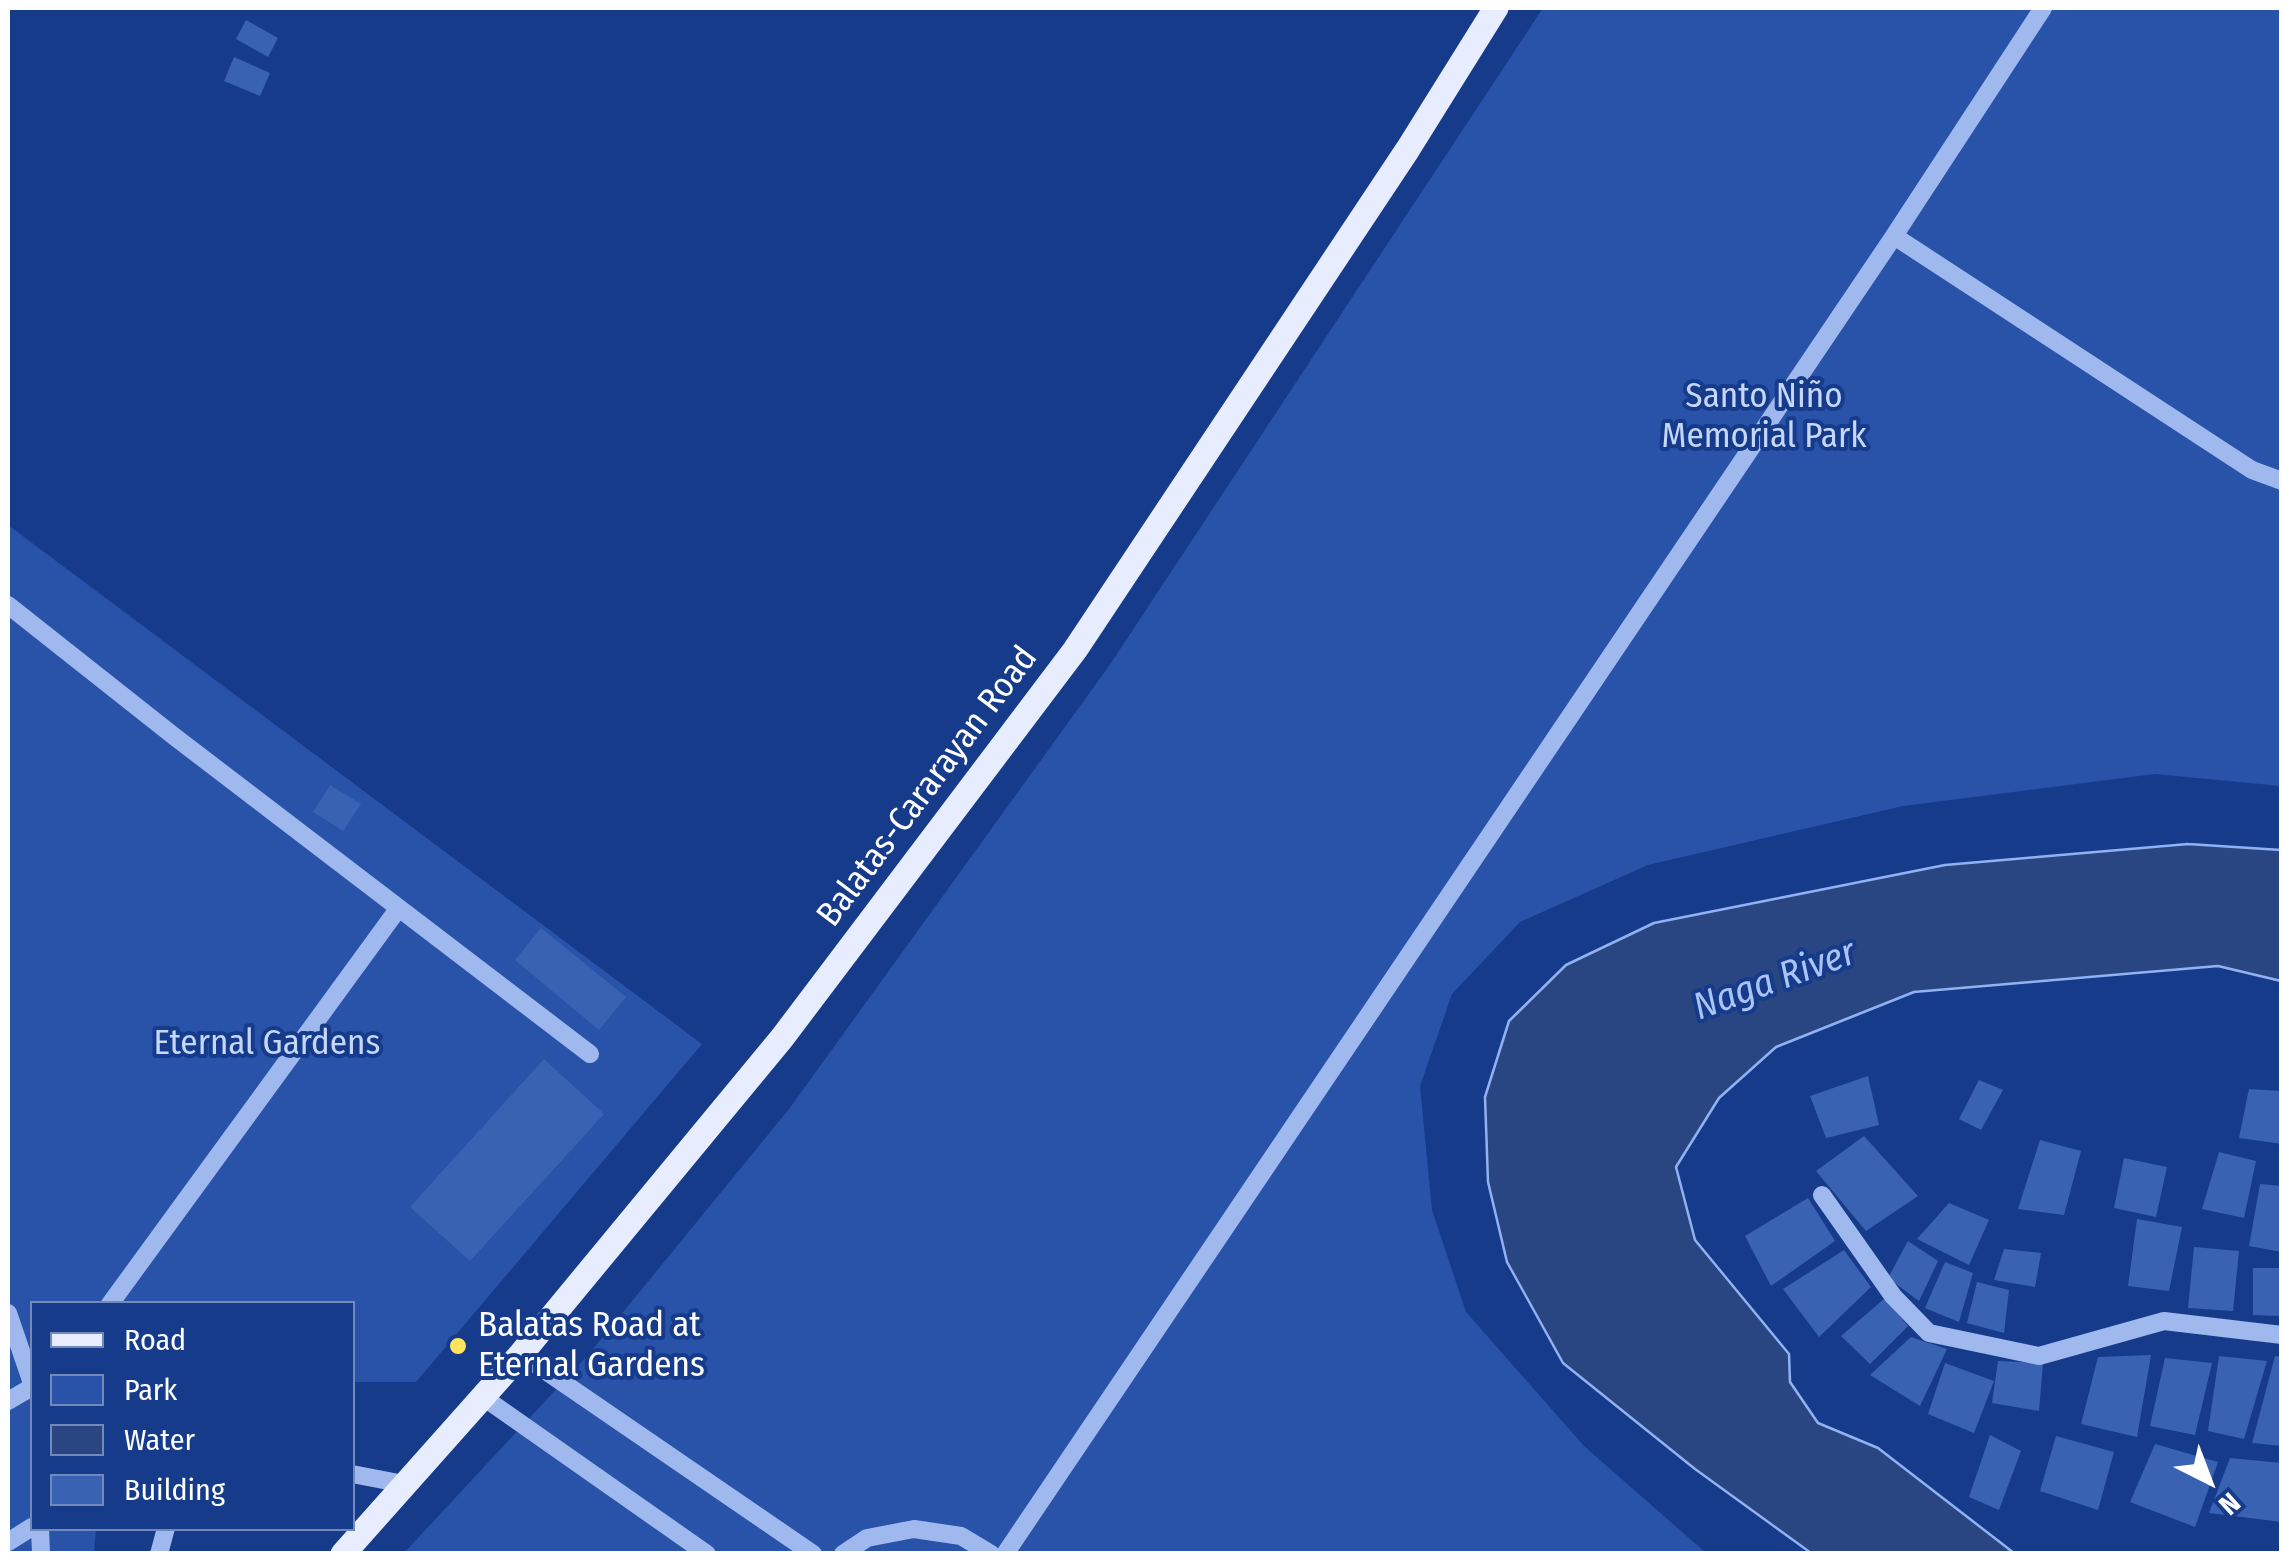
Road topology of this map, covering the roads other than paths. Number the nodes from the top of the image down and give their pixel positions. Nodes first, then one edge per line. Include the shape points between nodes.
1 (1496, 8) edge
2 (2043, 8) edge
3 (1894, 236) junction
4 (2282, 480) edge
5 (8, 605) edge
6 (398, 908) junction
7 (590, 1054) dead end
8 (1822, 1194) dead end
9 (112, 1301) edge
10 (9, 1315) edge
11 (2282, 1336) edge
12 (522, 1354) junction
13 (30, 1379) edge
14 (30, 1386) edge
15 (483, 1397) junction
16 (8, 1401) edge
17 (355, 1475) edge
18 (404, 1484) junction
19 (30, 1528) edge
20 (8, 1542) edge
21 (343, 1554) edge
22 (707, 1554) edge
23 (814, 1554) edge
24 (843, 1554) edge
25 (991, 1554) edge
26 (1006, 1554) edge

1 - 12 main road, Balatas-Cararayan Road via 1076,650 782,1038
2 - 3 street
3 - 4 street via 2252,470
3 - 26 street
5 - 6 street
6 - 7 street
6 - 9 street
8 - 11 street via 1892,1296 1930,1332 2039,1356 2164,1321
10 - 13 street
12 - 15 main road, Balatas-Cararayan Road
12 - 23 street
14 - 16 street
15 - 18 main road, Balatas-Cararayan Road
15 - 22 street
17 - 18 street
18 - 21 main road, Balatas-Cararayan Road
19 - 20 street
24 - 25 street via 867,1538 914,1529 961,1536

